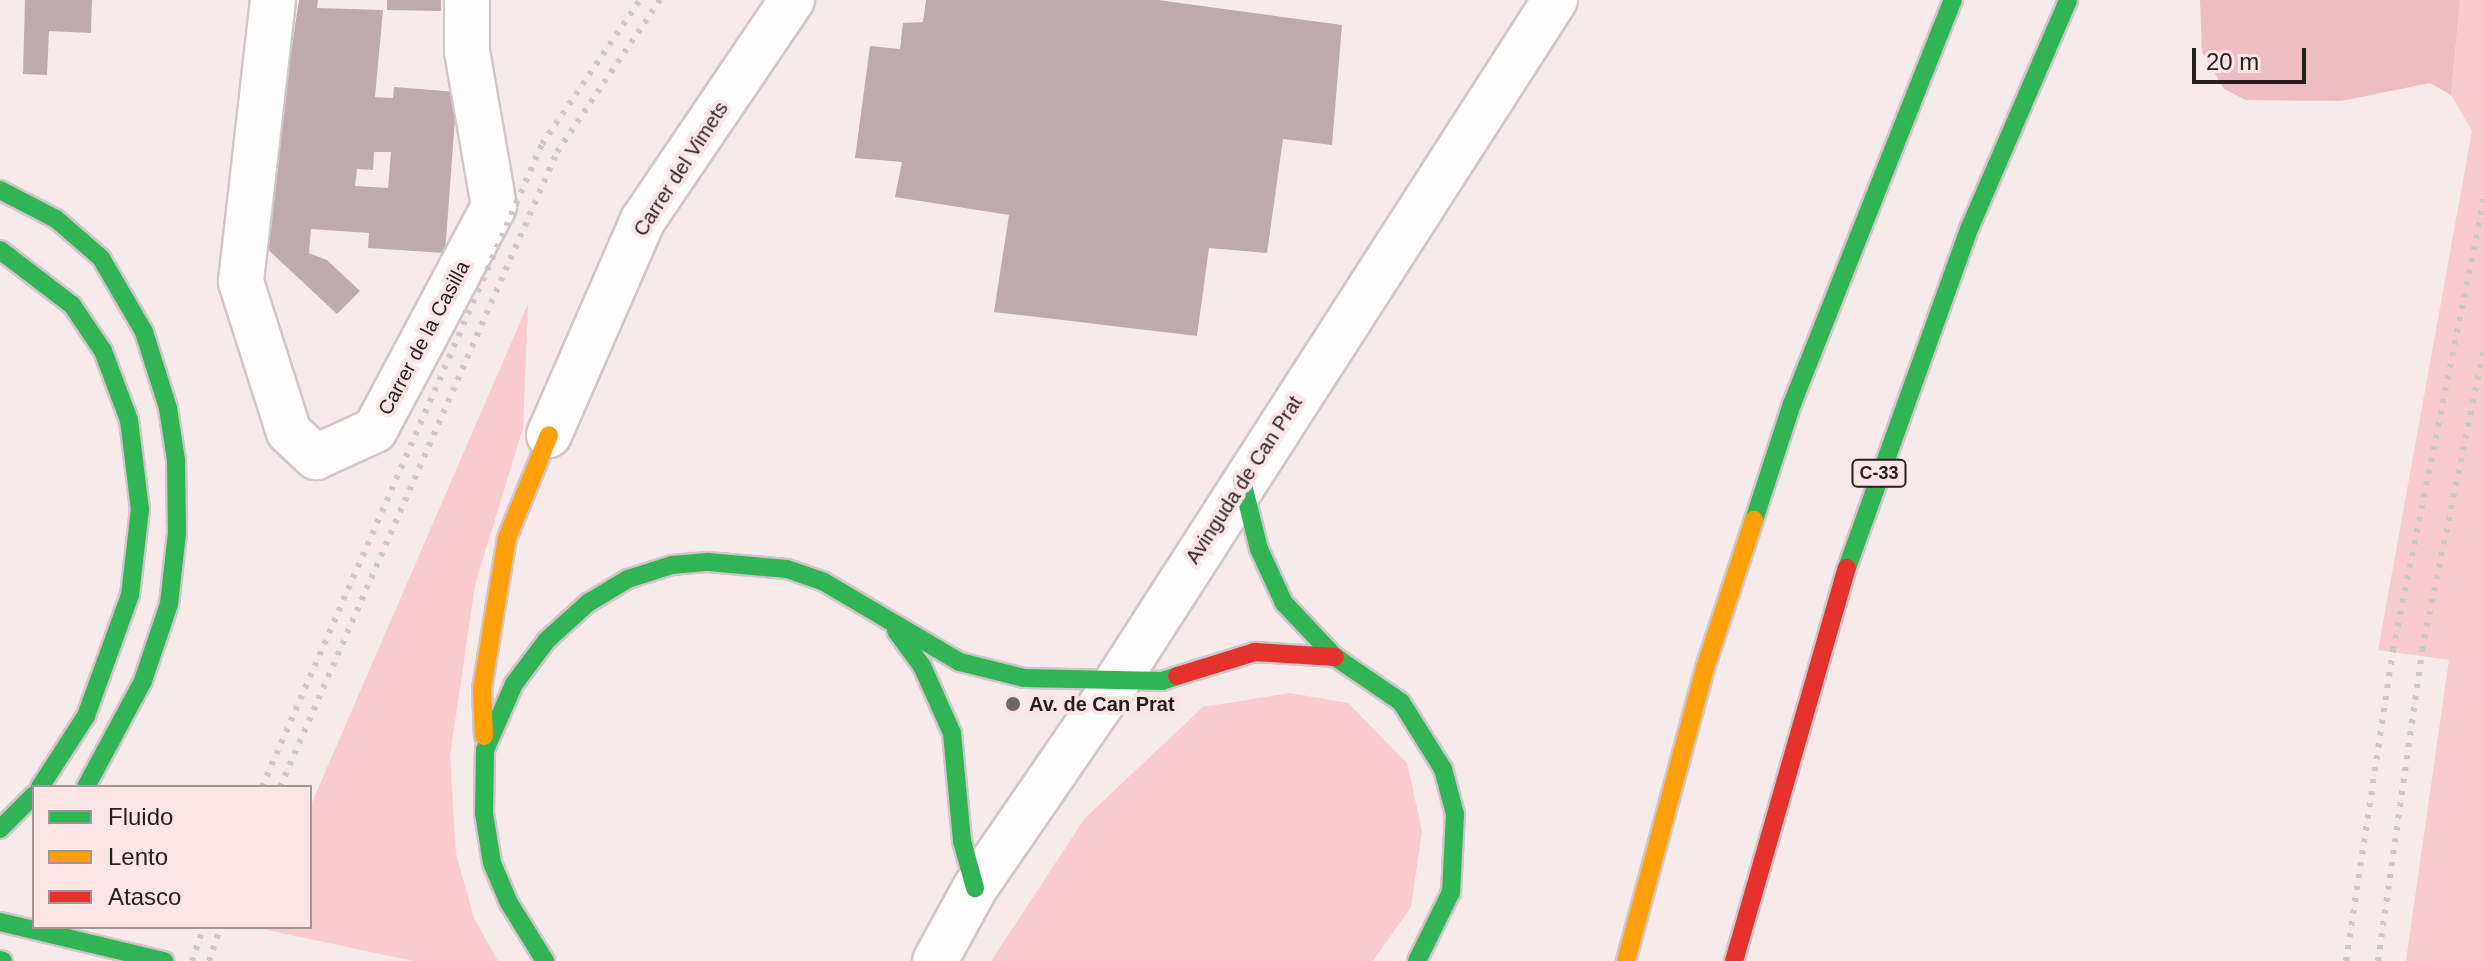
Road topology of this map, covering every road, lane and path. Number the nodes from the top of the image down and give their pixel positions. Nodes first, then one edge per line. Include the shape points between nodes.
1 (273, 0) edge
2 (467, 0) edge
3 (792, 0) edge
4 (1555, 0) edge
5 (1953, 0) edge
6 (2068, 0) edge
7 (0, 190) edge
8 (0, 250) edge
9 (549, 435) joint
10 (1242, 481) junction
11 (890, 622) junction
12 (1335, 657) junction
13 (1116, 683) junction
14 (485, 750) junction
15 (41, 785) edge
16 (87, 785) edge
17 (32, 797) edge
18 (0, 829) edge
19 (975, 888) junction
20 (0, 922) edge
21 (107, 929) edge
22 (120, 949) junction
23 (164, 961) edge
24 (545, 961) edge
25 (935, 961) edge
26 (1417, 961) edge
27 (1626, 961) edge
28 (1734, 961) edge

1 - 2 street, Carrer de la Casilla via 241,282 289,432 316,457 375,430 494,206 467,51
3 - 9 street, Carrer del Vimets via 643,220
4 - 10 street, Avinguda de Can Prat
5 - 27 main road via 1792,404 1705,668
6 - 28 main road, C-33 via 1970,227 1863,514
7 - 16 main road via 56,219 101,258 144,332 168,408 174,447 177,533 169,604 143,681
8 - 15 main road via 72,305 103,351 126,409 140,509 130,595 86,716
9 - 14 main road via 507,538 482,689
10 - 12 main road via 1259,549 1284,603
10 - 13 street, Avinguda de Can Prat
11 - 13 main road via 960,662 990,672
11 - 14 main road via 824,582 787,569 708,562 672,565 628,579 588,603 547,640 514,684
11 - 19 main road via 922,666 952,733 962,841
12 - 13 main road via 1255,652 1162,681
12 - 26 main road via 1379,684 1427,736 1455,814 1451,892
13 - 19 street, Avinguda de Can Prat
14 - 24 main road via 484,813 492,863 509,903
17 - 18 main road
19 - 25 street, Avinguda de Can Prat
20 - 22 main road
21 - 22 main road
22 - 23 main road

